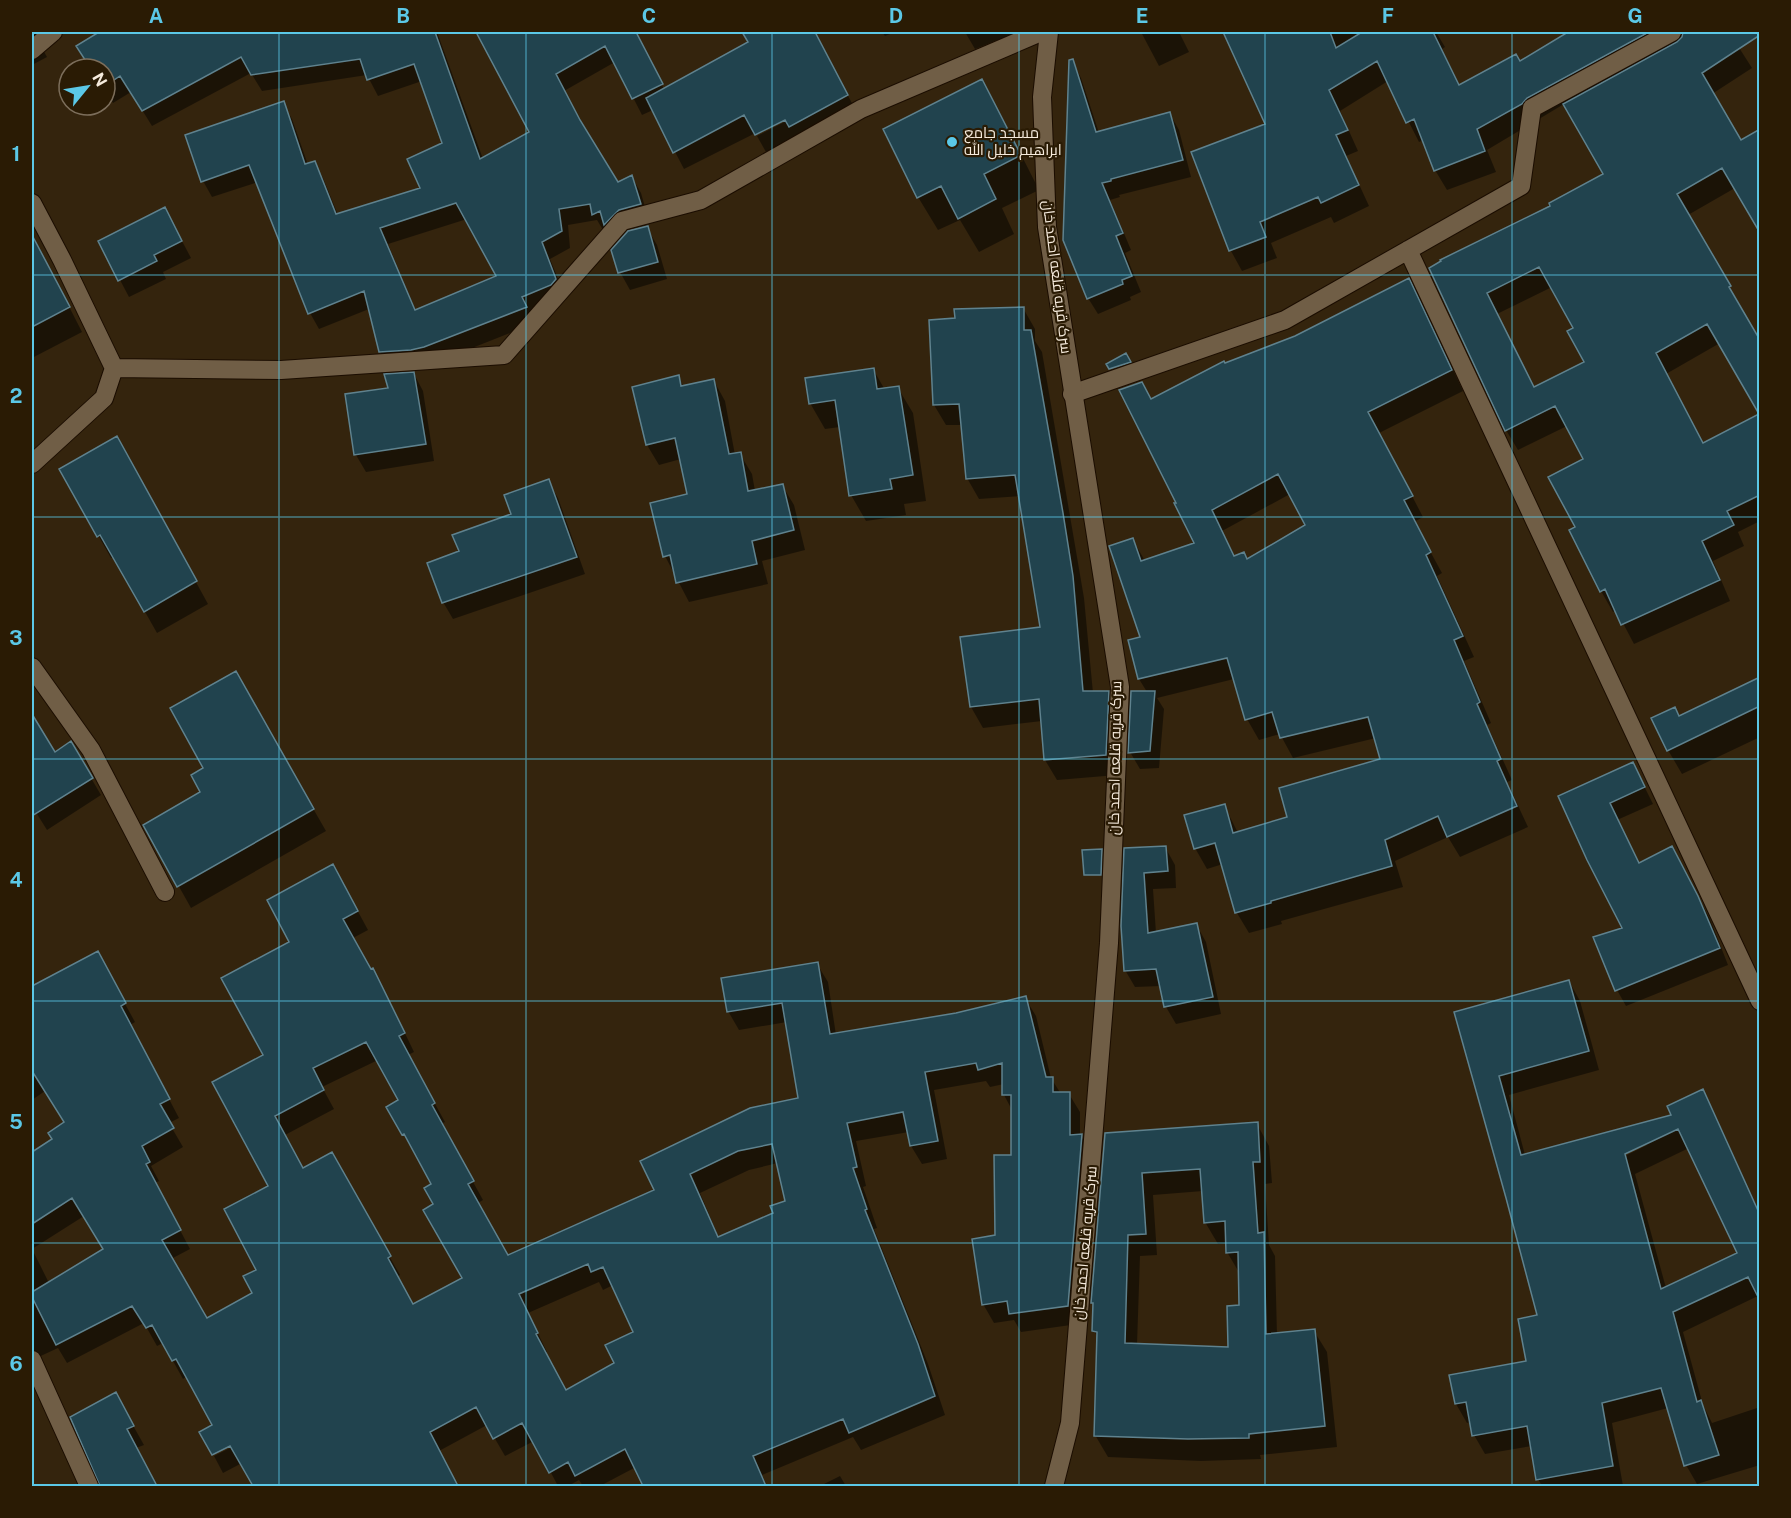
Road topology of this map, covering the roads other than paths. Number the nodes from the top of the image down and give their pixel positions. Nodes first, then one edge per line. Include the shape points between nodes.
1 (53, 32) edge
2 (1041, 32) edge
3 (1049, 32) edge
4 (1672, 32) edge
5 (32, 50) edge
6 (32, 203) edge
7 (1407, 250) junction
8 (114, 368) junction
9 (1072, 394) junction
10 (32, 464) edge
11 (32, 667) edge
12 (165, 892) dead end
13 (1760, 1001) edge
14 (32, 1360) edge
15 (89, 1486) edge
16 (1054, 1486) edge

1 - 5 street
2 - 8 street via 861,109 701,200 622,221 504,355 281,370
3 - 9 street, سرک قریه قلعه احمد خان via 1041,97 1047,227
4 - 7 street via 1532,108 1521,186
6 - 8 street
7 - 9 street via 1285,320
7 - 13 street
8 - 10 street via 104,398
9 - 16 street, سرک قریه قلعه احمد خان via 1120,687 1110,943 1070,1423
11 - 12 street via 91,750
14 - 15 street

